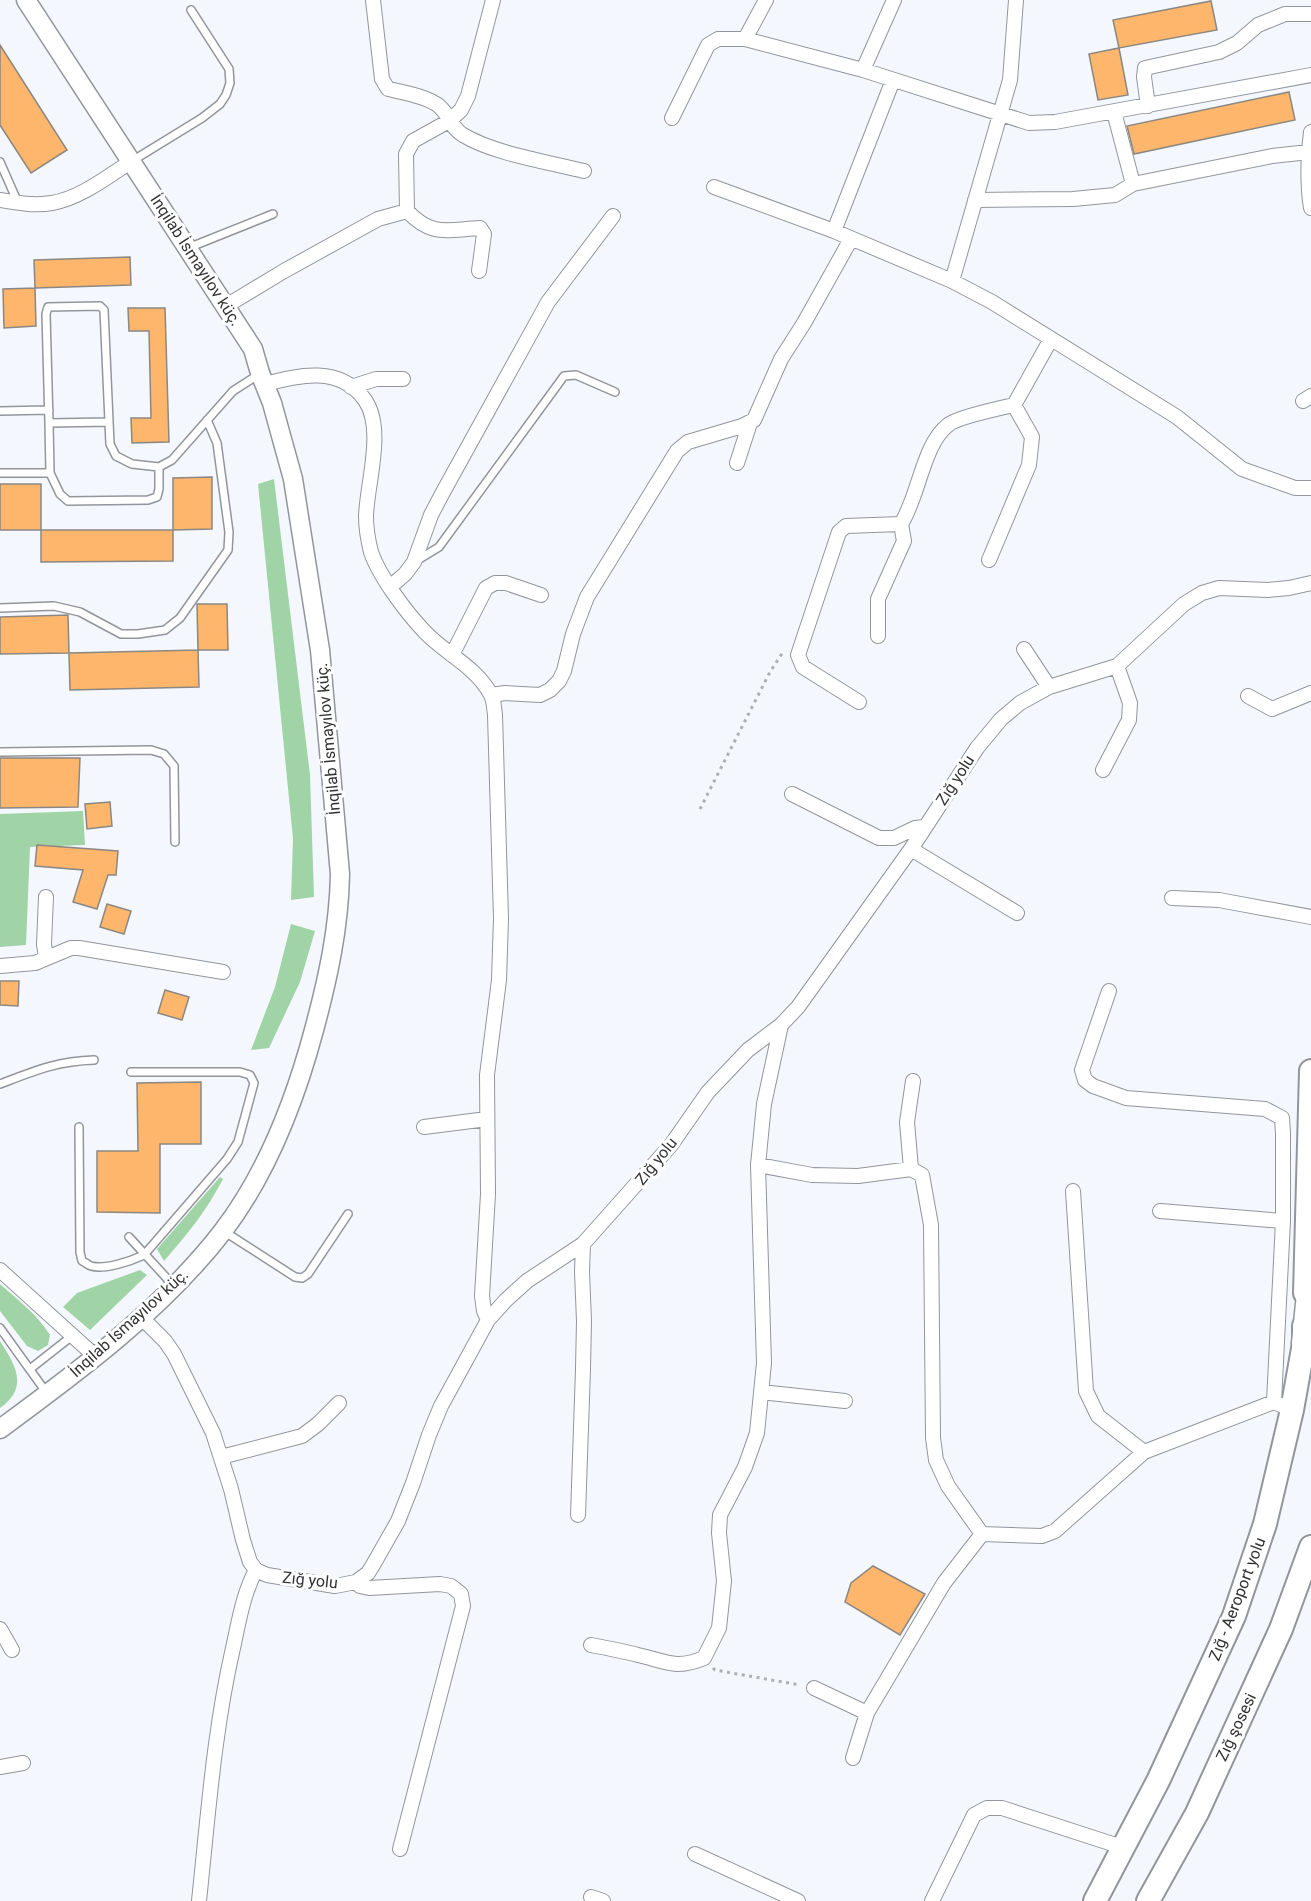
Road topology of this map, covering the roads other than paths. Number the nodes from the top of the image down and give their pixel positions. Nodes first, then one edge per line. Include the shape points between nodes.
1 (26, 0) edge
2 (373, 0) edge
3 (493, 0) edge
4 (766, 0) edge
5 (894, 0) edge
6 (1016, 0) edge
7 (191, 10) dead end
8 (1311, 14) edge
9 (745, 39) junction
10 (863, 70) junction
11 (1311, 75) edge
12 (893, 80) junction
13 (1148, 106) junction
14 (1114, 112) junction
15 (1000, 114) junction
16 (672, 118) dead end
17 (449, 121) junction
18 (1311, 132) edge
19 (1309, 152) junction
20 (132, 161) junction
21 (0, 162) edge
22 (584, 171) dead end
23 (1133, 184) junction
24 (714, 187) dead end
25 (0, 200) edge
26 (975, 200) junction
27 (18, 203) junction
28 (1311, 208) edge
29 (407, 210) junction
30 (273, 214) dead end
31 (613, 216) dead end
32 (834, 231) junction
33 (851, 239) junction
34 (188, 248) junction
35 (478, 271) dead end
36 (952, 281) junction
37 (226, 306) junction
38 (1052, 339) junction
39 (262, 379) junction
40 (403, 379) dead end
41 (351, 387) junction
42 (615, 392) dead end
43 (1014, 405) junction
44 (49, 410) junction
45 (0, 411) edge
46 (207, 420) junction
47 (109, 422) junction
48 (49, 423) junction
49 (750, 423) junction
50 (737, 463) dead end
51 (159, 466) junction
52 (0, 473) edge
53 (50, 473) junction
54 (1311, 488) edge
55 (901, 524) junction
56 (989, 560) dead end
57 (414, 562) junction
58 (1311, 583) edge
59 (390, 587) junction
60 (540, 596) dead end
61 (0, 608) edge
62 (878, 636) dead end
63 (1023, 649) dead end
64 (452, 655) junction
65 (1117, 666) junction
66 (1049, 687) junction
67 (1311, 693) edge
68 (492, 695) junction
69 (1248, 696) dead end
70 (858, 702) dead end
71 (0, 752) edge
72 (1103, 770) dead end
73 (792, 794) dead end
74 (924, 827) junction
75 (175, 842) dead end
76 (911, 849) junction
77 (46, 897) dead end
78 (1172, 898) dead end
79 (1017, 913) dead end
80 (1311, 916) edge
81 (46, 958) junction
82 (0, 966) edge
83 (223, 972) dead end
84 (1109, 991) dead end
85 (781, 1025) junction
86 (94, 1060) dead end
87 (1311, 1071) edge
88 (131, 1072) dead end
89 (913, 1081) dead end
90 (0, 1084) edge
91 (487, 1119) junction
92 (79, 1127) dead end
93 (424, 1127) dead end
94 (758, 1165) junction
95 (911, 1169) junction
96 (1073, 1191) dead end
97 (1160, 1211) dead end
98 (348, 1214) dead end
99 (1283, 1221) junction
100 (223, 1230) junction
101 (129, 1237) dead end
102 (583, 1244) junction
103 (144, 1254) junction
104 (0, 1270) edge
105 (1311, 1275) edge
106 (173, 1285) junction
107 (141, 1317) junction
108 (488, 1320) junction
109 (0, 1328) edge
110 (72, 1336) junction
111 (1304, 1343) junction
112 (95, 1356) junction
113 (30, 1369) junction
114 (761, 1392) junction
115 (47, 1394) junction
116 (845, 1401) dead end
117 (339, 1403) dead end
118 (1283, 1406) junction
119 (0, 1429) edge
120 (1144, 1452) junction
121 (221, 1457) junction
122 (578, 1515) dead end
123 (982, 1534) junction
124 (1311, 1547) edge
125 (255, 1570) junction
126 (356, 1582) junction
127 (0, 1629) edge
128 (591, 1645) dead end
129 (12, 1650) dead end
130 (814, 1688) road end
131 (867, 1713) junction
132 (853, 1758) dead end
133 (23, 1763) dead end
134 (0, 1767) edge
135 (400, 1848) dead end
136 (1125, 1848) junction
137 (695, 1854) dead end
138 (199, 1901) edge
139 (798, 1901) edge
140 (932, 1901) edge
141 (1095, 1901) edge
142 (1148, 1901) edge

1 - 20 main road, İnqilab İsmayılov küç.
2 - 17 street via 382,80 387,88 432,101
3 - 17 street via 468,96
4 - 9 street
5 - 10 street
6 - 15 street via 1010,80
7 - 20 lane via 229,69 226,95 202,118
8 - 13 street via 1285,14 1258,24 1237,43 1219,52 1145,68
9 - 10 street
9 - 16 street via 718,39 708,45
10 - 12 street
11 - 13 street
12 - 15 street
12 - 32 street
13 - 14 street
14 - 15 street via 1029,123
14 - 23 street
15 - 26 street
17 - 22 street via 461,134 489,147
17 - 29 street via 413,141 406,154
18 - 19 street
19 - 23 street
19 - 28 street
20 - 27 street via 69,198 54,203
20 - 34 main road, İnqilab İsmayılov küç.
21 - 27 lane
23 - 26 street via 1115,195
24 - 32 street
25 - 27 street
26 - 36 street
29 - 35 street via 420,224 436,230 480,228 484,234
29 - 37 street via 378,219
30 - 34 lane
31 - 57 street via 548,302 431,515
32 - 33 street
33 - 36 street
33 - 49 street via 781,359
34 - 37 main road, İnqilab İsmayılov küç.
36 - 38 street
37 - 39 main road, İnqilab İsmayılov küç. via 253,349
38 - 43 street
38 - 54 street via 1177,417 1242,469 1295,488
39 - 41 street via 323,375
39 - 46 lane via 233,391
39 - 100 main road, İnqilab İsmayılov küç. via 293,480 320,650 340,900 332,960 287,1115 254,1183
40 - 41 street via 376,380
41 - 59 street via 372,412 367,538
42 - 57 lane via 576,375 564,376 439,546
43 - 55 street via 949,423 934,439 909,512
43 - 56 street via 1032,437 1029,465
44 - 45 lane
44 - 47 lane via 48,307 100,306 104,310
44 - 48 lane
46 - 51 lane via 172,460
46 - 61 lane via 217,444 230,532 228,550 180,618 165,630 121,634 80,612 54,606
47 - 48 lane
47 - 51 lane via 110,444 116,456 132,464
48 - 53 lane
49 - 50 street
49 - 68 street via 688,442 677,451 587,597 564,671 555,686 540,695
51 - 53 lane via 157,497 148,500 68,501
52 - 53 lane
55 - 62 street via 904,541 878,599
55 - 70 street via 846,526 839,532 798,655 803,667
57 - 59 street
58 - 65 street, Zığ yolu via 1268,590 1219,588 1202,593 1184,604
59 - 64 street via 425,632
60 - 64 street via 506,583 495,582 486,588
63 - 66 street
64 - 68 street
65 - 66 street, Zığ yolu
65 - 72 street via 1130,703 1129,720
66 - 74 street, Zığ yolu via 1001,719
67 - 69 street via 1272,709
68 - 91 street via 501,918 499,980 487,1075
71 - 75 lane via 151,750 164,754 174,766
73 - 74 street via 879,838 894,838
74 - 76 street, Zığ yolu
76 - 79 street
76 - 85 street, Zığ yolu
77 - 81 street
78 - 80 street via 1219,900
81 - 82 street via 25,965
81 - 83 street via 79,948
84 - 99 street via 1082,1070 1085,1080 1126,1098 1265,1109 1282,1118
85 - 94 street via 764,1104
85 - 102 street, Zığ yolu via 748,1050 708,1092 671,1145
86 - 90 lane via 48,1065
87 - 111 highway
88 - 103 lane via 240,1072 250,1075 254,1083 238,1142 227,1160
89 - 95 street via 907,1122
91 - 93 street
91 - 108 street via 488,1194 482,1296
92 - 103 lane via 82,1261 91,1266 108,1265
94 - 95 street via 812,1175 858,1176
94 - 114 street via 764,1363
95 - 123 street via 922,1175 931,1225 936,1460 948,1486
96 - 120 street via 1086,1391 1098,1416
97 - 99 street
98 - 100 lane via 302,1278
99 - 118 street
100 - 106 main road, İnqilab İsmayılov küç.
101 - 103 lane
102 - 108 street, Zığ yolu via 527,1281
102 - 122 street
103 - 106 lane
104 - 110 street
105 - 111 highway, Zığ - Aeroport yolu
106 - 107 main road, İnqilab İsmayılov küç.
107 - 112 main road, İnqilab İsmayılov küç.
107 - 121 street via 174,1354
108 - 126 street, Zığ yolu via 441,1406 398,1521 374,1565
109 - 113 lane
110 - 112 street
110 - 113 lane
111 - 118 highway, Zığ - Aeroport yolu
112 - 115 main road, İnqilab İsmayılov küç.
113 - 115 lane
114 - 116 street
114 - 128 street via 757,1433 746,1467 720,1515 724,1581 719,1628 704,1658 690,1664 668,1664
115 - 119 main road, İnqilab İsmayılov küç.
117 - 121 street via 302,1436
118 - 120 street
118 - 136 highway, Zığ - Aeroport yolu via 1265,1524 1234,1616
120 - 123 street via 1055,1531 1042,1536
121 - 125 street
123 - 131 street via 944,1582
124 - 142 highway, Zığ şosesi via 1281,1629 1197,1813
125 - 126 street, Zığ yolu via 335,1586
125 - 138 street via 246,1589 225,1684
126 - 135 street via 369,1588 451,1586 461,1594 463,1606
127 - 129 street
130 - 131 street
131 - 132 street
133 - 134 street
136 - 140 street via 1002,1808 987,1808 974,1815
136 - 141 highway, Zığ - Aeroport yolu
137 - 139 street

